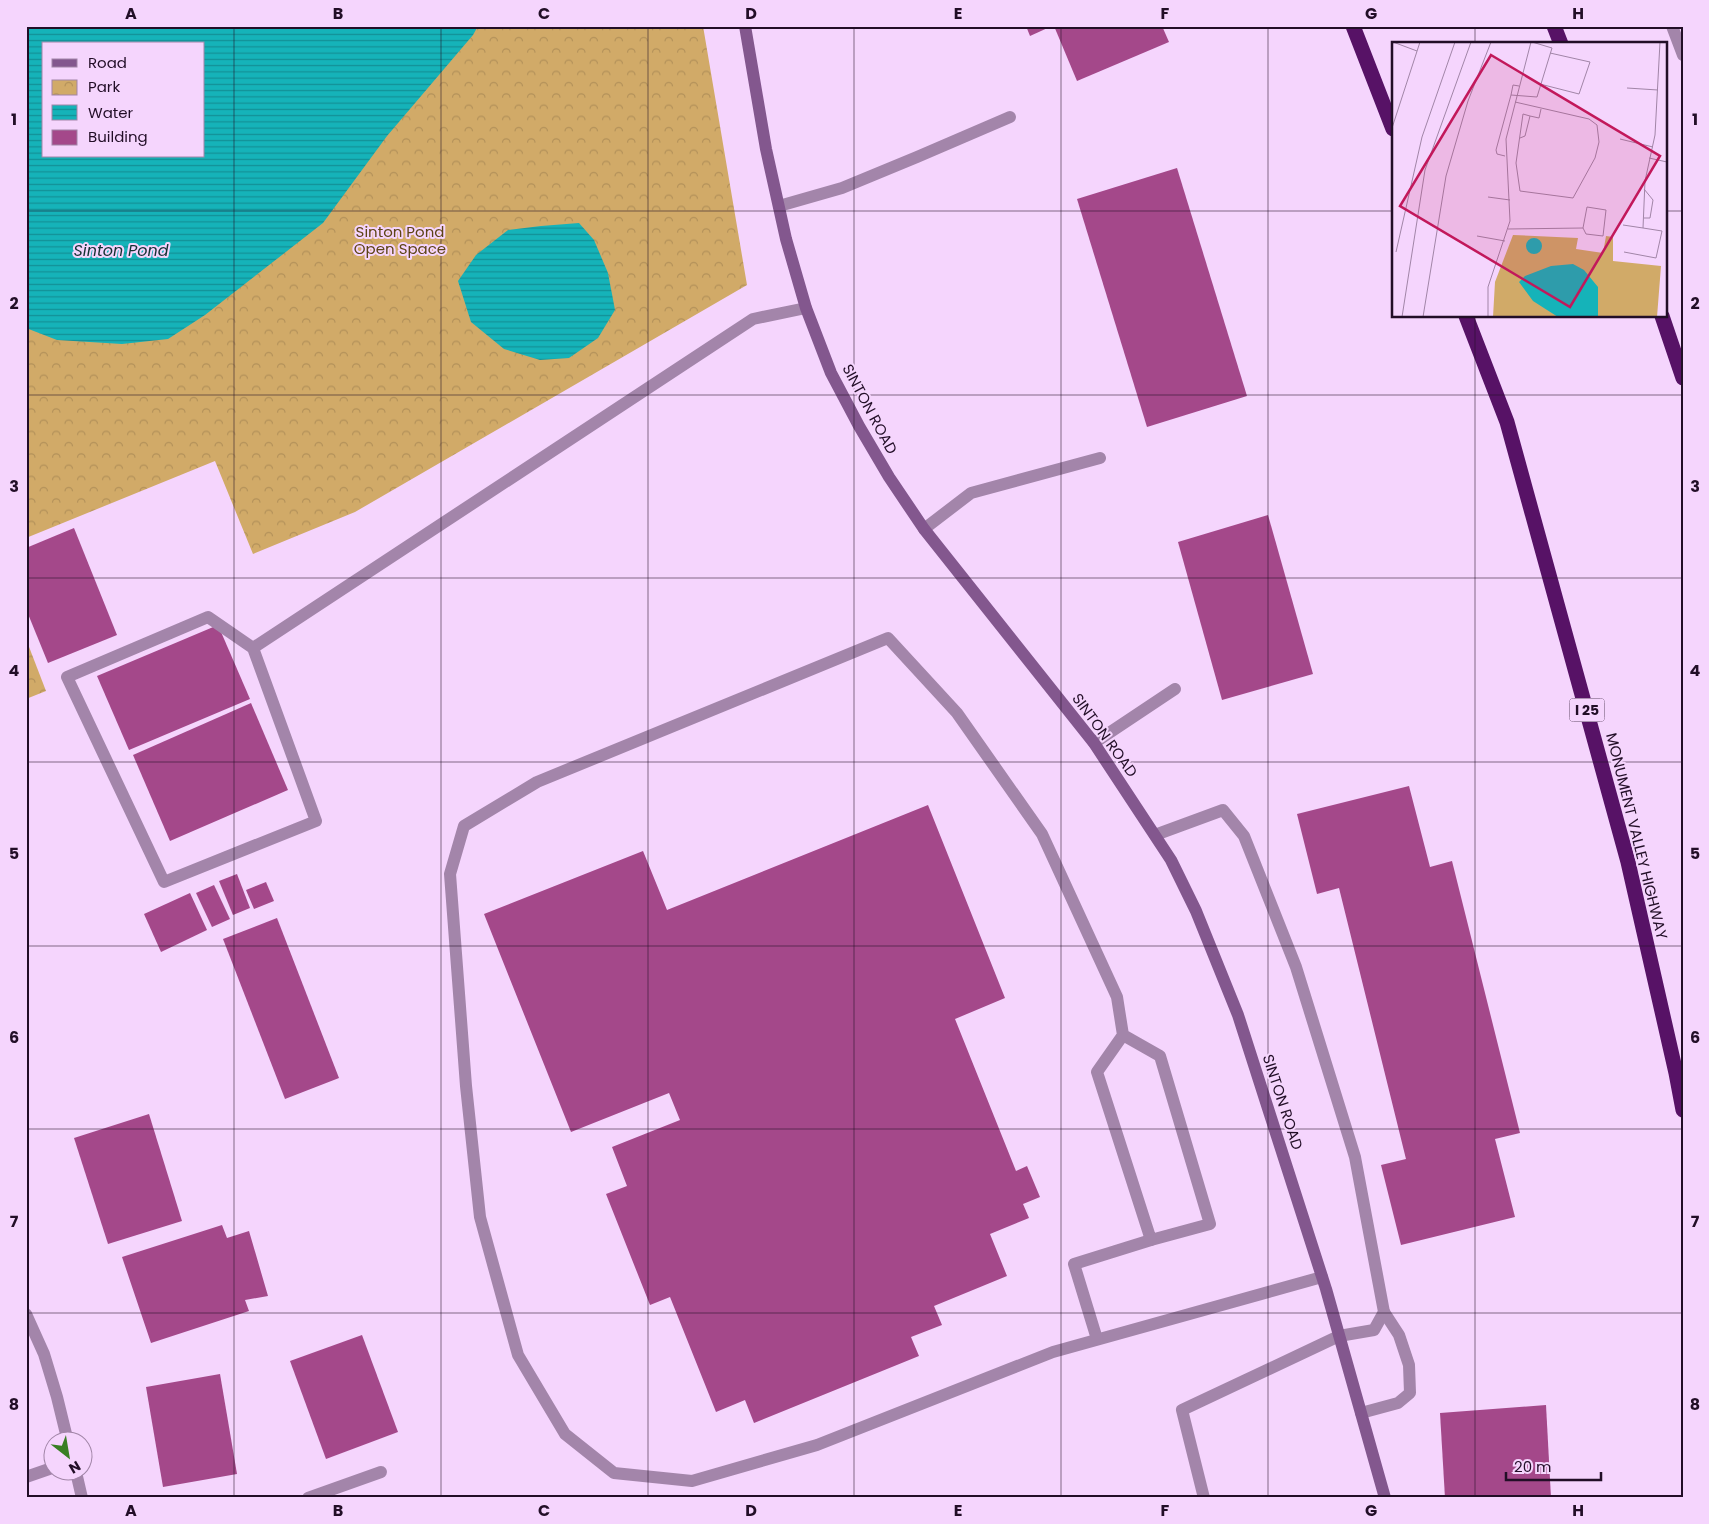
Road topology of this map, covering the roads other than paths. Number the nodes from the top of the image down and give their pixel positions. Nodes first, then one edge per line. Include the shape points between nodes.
1 (745, 26) edge
2 (1353, 26) edge
3 (1554, 26) edge
4 (1672, 26) edge
5 (1560, 42) edge
6 (1683, 55) edge
7 (1010, 117) dead end
8 (1392, 126) edge
9 (778, 206) junction
10 (806, 308) junction
11 (1467, 318) edge
12 (1663, 318) edge
13 (1683, 378) edge
14 (1100, 458) dead end
15 (924, 529) junction
16 (253, 648) junction
17 (1175, 689) dead end
18 (1094, 743) junction
19 (1155, 835) junction
20 (1123, 1035) junction
21 (1683, 1110) edge
22 (1151, 1240) junction
23 (1322, 1277) junction
24 (1384, 1312) junction
25 (26, 1314) edge
26 (1339, 1336) junction
27 (1097, 1339) junction
28 (1360, 1412) junction
29 (66, 1432) edge
30 (42, 1471) edge
31 (381, 1472) dead end
32 (26, 1477) edge
33 (78, 1482) edge
34 (82, 1498) edge
35 (308, 1498) edge
36 (1204, 1498) edge
37 (1385, 1498) edge

1 - 9 street, SINTON ROAD
2 - 8 highway
3 - 5 highway
4 - 6 street
7 - 9 street via 842,188
9 - 10 street, SINTON ROAD
10 - 15 street, SINTON ROAD via 831,373 859,426
10 - 16 street via 753,319
11 - 21 highway, MONUMENT VALLEY HIGHWAY / I 25 via 1507,422 1621,834
12 - 13 highway
14 - 15 street via 971,493
15 - 18 street, SINTON ROAD
16 - 16 street via 316,821 164,882 67,677 208,617
17 - 18 street
18 - 19 street, SINTON ROAD
19 - 23 street, SINTON ROAD via 1196,911 1238,1014
19 - 24 street via 1223,810 1244,836 1296,968 1354,1157
20 - 22 street via 1097,1072
20 - 22 street via 1160,1056 1210,1224
20 - 27 street via 1117,997 1042,834 957,713 888,638 537,782 464,826 450,874 466,1086 480,1217 518,1355 565,1434 614,1473 692,1481 817,1445 1053,1352
22 - 27 street via 1074,1264
23 - 26 street, SINTON ROAD
23 - 27 street
24 - 26 street via 1374,1330
24 - 28 street via 1399,1335 1409,1365 1410,1394 1398,1403
25 - 29 street via 44,1354
26 - 28 street, SINTON ROAD
26 - 36 street via 1182,1410
28 - 37 street, SINTON ROAD
30 - 32 street
31 - 35 street
33 - 34 street

